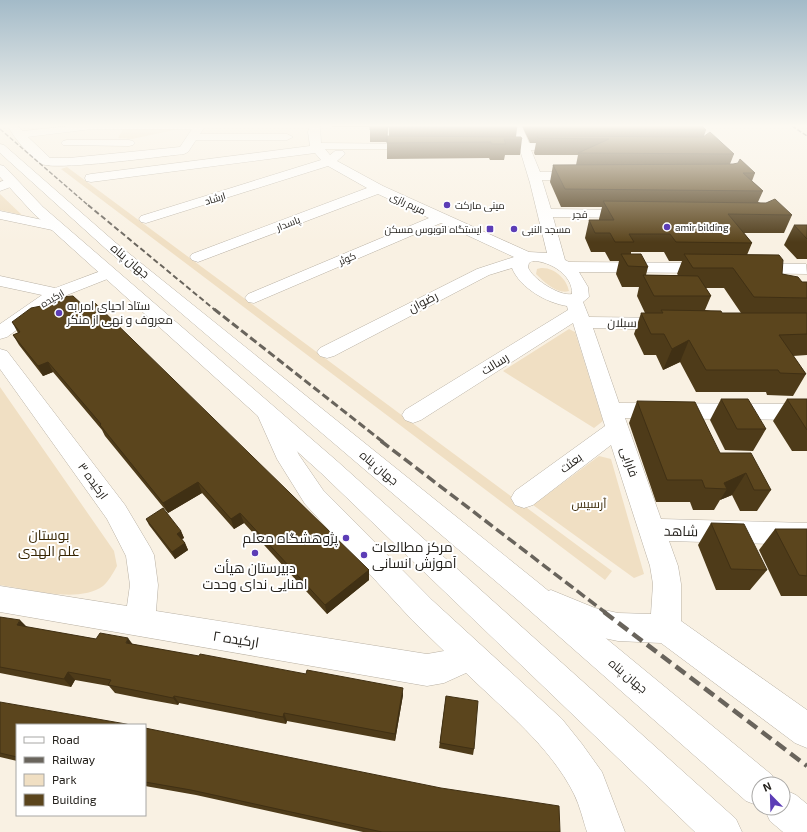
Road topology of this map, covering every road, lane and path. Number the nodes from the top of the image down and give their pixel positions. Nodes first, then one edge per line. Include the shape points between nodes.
1 (20, 165) edge
2 (190, 165) edge
3 (320, 165) edge
4 (334, 165) edge
5 (531, 165) edge
6 (534, 176) junction
7 (590, 176) edge
8 (91, 178) dead end
9 (4, 180) edge
10 (378, 189) junction
11 (0, 214) edge
12 (546, 214) junction
13 (640, 214) edge
14 (440, 218) junction
15 (146, 219) dead end
16 (57, 227) junction
17 (198, 257) dead end
18 (524, 259) junction
19 (561, 264) junction
20 (806, 269) dead end
21 (109, 273) junction
22 (0, 281) edge
23 (56, 293) junction
24 (254, 298) dead end
25 (578, 312) junction
26 (682, 324) edge
27 (0, 333) edge
28 (327, 352) dead end
29 (0, 355) edge
30 (807, 412) edge
31 (268, 414) junction
32 (413, 416) dead end
33 (614, 419) junction
34 (524, 498) dead end
35 (652, 530) junction
36 (807, 534) edge
37 (530, 593) junction
38 (0, 599) edge
39 (140, 623) junction
40 (666, 628) junction
41 (469, 655) junction
42 (807, 731) edge
43 (751, 781) edge
44 (791, 815) edge
45 (807, 828) edge
46 (606, 832) edge
47 (723, 832) edge

1 - 37 street, جهان پناه via 111,246
2 - 8 street
3 - 15 street, ارشاد
4 - 10 street, مریم رازی
5 - 6 street
6 - 7 street
6 - 12 street
9 - 16 street, جهان پناه
10 - 14 street, مریم رازی
10 - 17 street, پاسدار
11 - 16 street
12 - 13 street, فجر
12 - 19 street
14 - 18 street, مریم رازی
14 - 24 street, کوثر
16 - 21 street, جهان پناه
18 - 19 street via 541,256
18 - 25 street, سبلان via 520,270 533,283
18 - 28 street, رضوان via 483,272
19 - 20 street
19 - 25 street via 576,279 581,291
21 - 23 street, ارکیده
21 - 31 street, جهان پناه
22 - 23 street
23 - 27 street, ارکیده
25 - 26 street, سبلان
25 - 32 street, رسالت
25 - 33 street, فارابی
29 - 39 street, ارکیده ۳ via 116,512 140,555 144,585
30 - 33 street
31 - 41 street via 289,459 314,498 374,562
31 - 47 street, جهان پناه via 329,467
33 - 34 street, بعثت
33 - 35 street, فارابی
35 - 36 street, شاهد
35 - 40 street, فارابی via 667,584
37 - 40 street via 601,624
37 - 43 street, جهان پناه
38 - 39 street, ارکیده ۲
39 - 41 street, ارکیده ۲ via 427,670 451,665
40 - 42 street
41 - 46 street via 550,731 570,756 589,785
44 - 45 street

